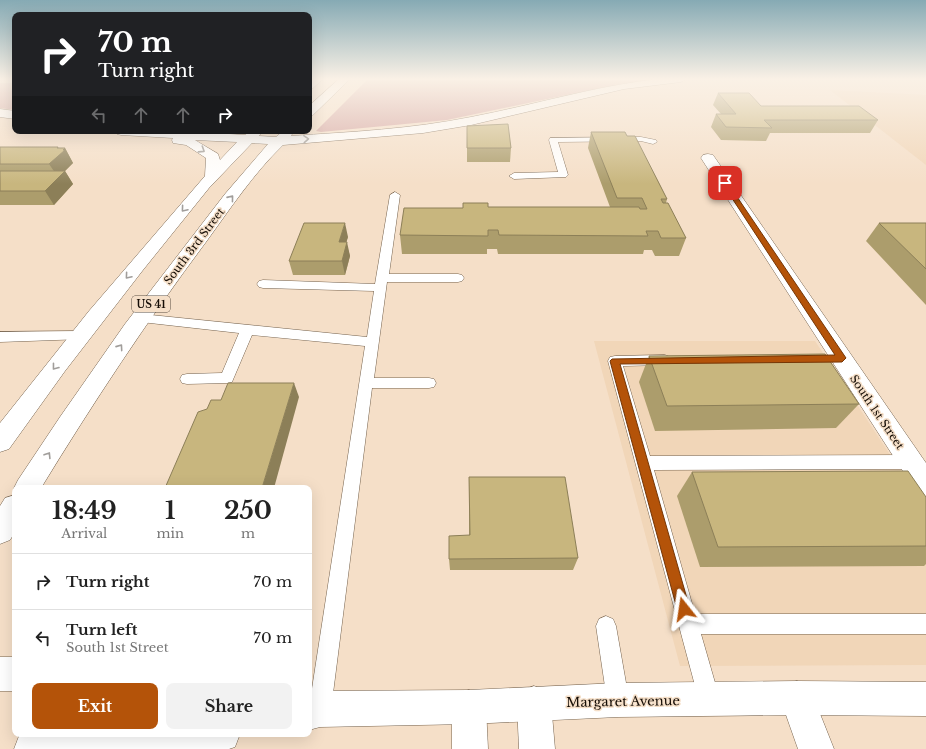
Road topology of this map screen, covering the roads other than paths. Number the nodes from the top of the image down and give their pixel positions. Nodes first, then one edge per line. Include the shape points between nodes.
1 (506, 114) edge
2 (142, 134) edge
3 (221, 134) edge
4 (253, 135) edge
5 (284, 136) edge
6 (653, 142) dead end
7 (708, 158) dead end
8 (212, 176) junction
9 (514, 176) dead end
10 (396, 195) dead end
11 (458, 278) dead end
12 (382, 283) junction
13 (263, 284) dead end
14 (141, 318) junction
15 (247, 330) junction
16 (79, 336) junction
17 (0, 337) edge
18 (372, 342) junction
19 (677, 360) edge
20 (187, 379) dead end
21 (366, 383) junction
22 (429, 383) dead end
23 (0, 442) edge
24 (911, 462) junction
25 (644, 463) junction
26 (29, 485) edge
27 (926, 485) edge
28 (12, 512) edge
29 (0, 531) edge
30 (688, 624) junction
31 (926, 624) edge
32 (606, 626) dead end
33 (0, 674) edge
34 (12, 674) edge
35 (797, 698) junction
36 (926, 699) edge
37 (618, 700) junction
38 (709, 700) junction
39 (534, 703) junction
40 (470, 707) junction
41 (313, 709) edge
42 (208, 737) edge
43 (179, 743) edge
44 (32, 749) edge
45 (470, 749) edge
46 (537, 749) edge
47 (816, 749) edge

5 -> 1 main road via 423,129
2 -> 8 main road via 190,142 213,157
3 - 4 main road
4 - 5 main road
4 - 8 main road, US 41
14 -> 5 main road, South 3rd Street / US 41 via 229,199
6 - 9 lane via 641,139 553,140 563,175
7 - 24 main road, South 1st Street via 834,358
8 -> 16 main road, US 41
10 - 12 lane
11 - 12 lane
12 - 13 lane
12 - 18 lane
14 - 15 lane
26 -> 14 main road, South 3rd Street / US 41 via 79,404
15 - 18 lane
15 - 20 lane via 227,378
16 - 17 lane
16 -> 23 main road, US 41
18 - 21 lane
19 - 25 lane via 615,361
21 - 22 lane
21 - 41 lane
24 - 25 lane
24 - 27 main road, South 1st Street
25 - 30 lane
28 - 29 main road
30 - 31 lane
30 - 38 lane
32 - 37 lane
33 - 34 main road
35 - 36 main road, Margaret Avenue
35 - 38 main road, Margaret Avenue
35 - 47 main road
37 - 38 main road, Margaret Avenue
37 - 39 main road, Margaret Avenue
39 - 40 main road, Margaret Avenue
39 - 46 main road
40 - 41 main road, Margaret Avenue
40 - 45 main road
42 - 43 main road
43 - 44 main road

